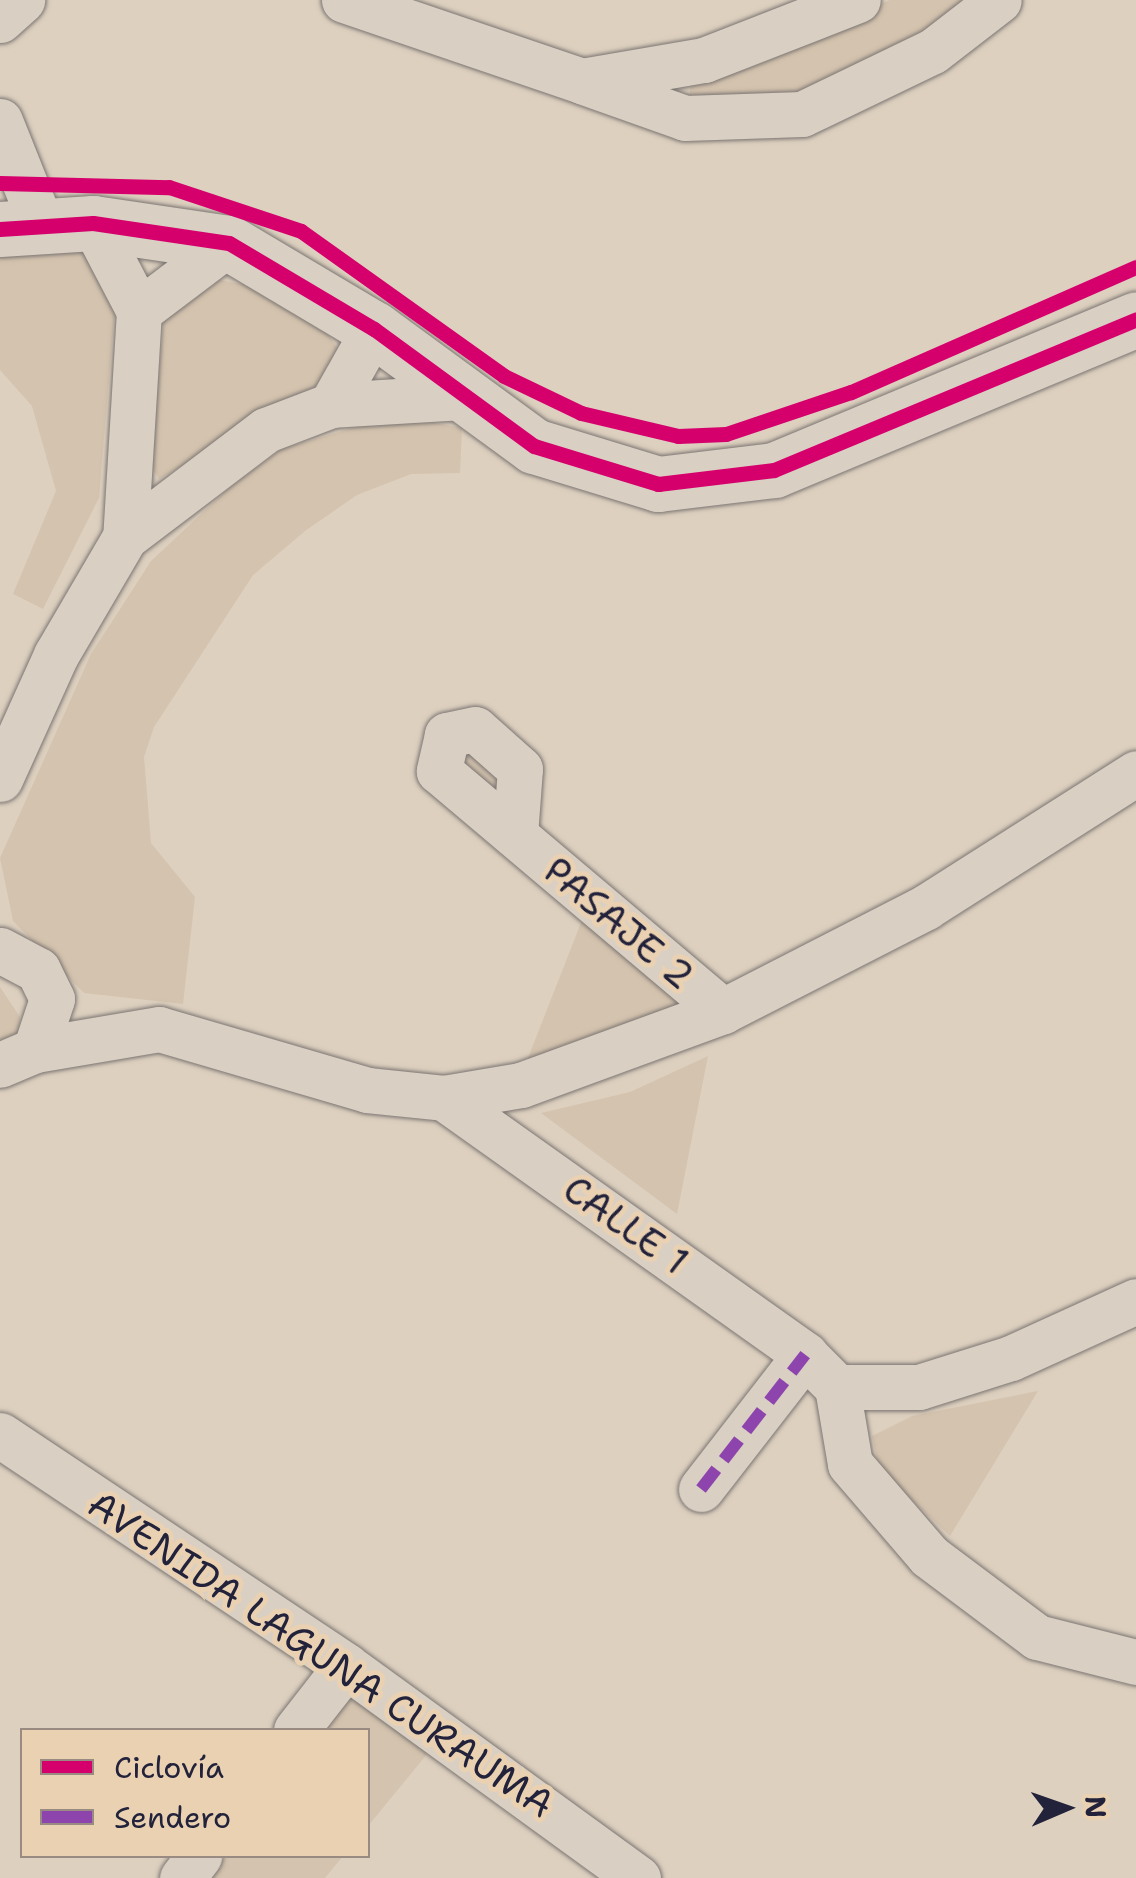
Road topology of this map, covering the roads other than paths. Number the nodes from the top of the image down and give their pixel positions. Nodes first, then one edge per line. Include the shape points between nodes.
1 (22, 0) edge
2 (344, 0) edge
3 (858, 0) edge
4 (999, 0) edge
5 (0, 20) edge
6 (582, 81) junction
7 (0, 121) edge
8 (45, 225) edge
9 (229, 244) junction
10 (139, 311) junction
11 (1136, 318) edge
12 (374, 329) junction
13 (460, 397) junction
14 (331, 405) junction
15 (125, 538) junction
16 (1136, 773) edge
17 (0, 779) edge
18 (515, 835) dead end
19 (4, 946) edge
20 (52, 999) junction
21 (723, 1011) junction
22 (133, 1032) junction
23 (10, 1064) edge
24 (444, 1098) junction
25 (1136, 1301) edge
26 (805, 1354) junction
27 (837, 1387) junction
28 (0, 1435) edge
29 (701, 1489) dead end
30 (1136, 1662) edge
31 (346, 1666) junction
32 (298, 1728) edge
33 (198, 1858) edge
34 (182, 1878) edge
35 (638, 1878) edge

1 - 5 street
2 - 6 street
3 - 6 street via 704,60
4 - 6 street via 933,51 802,114 685,118
7 - 8 street
8 - 9 street
8 - 10 street via 123,265
9 - 10 street
9 - 12 street
10 - 15 street
11 - 13 street via 774,470 700,484 573,464
12 - 13 street
12 - 14 street
13 - 14 street
14 - 15 street via 217,462
15 - 17 street via 56,655
16 - 21 street via 926,907
18 - 21 street, PASAJE 2
19 - 20 street via 38,970
20 - 22 street
20 - 23 street
21 - 24 street via 521,1085
22 - 23 street
22 - 24 street via 200,1037 368,1090
24 - 26 street, CALLE 1
25 - 27 street via 919,1387
26 - 27 street, CALLE 1
26 - 29 street
27 - 30 street via 850,1464 929,1556 1037,1637
28 - 31 street, AVENIDA LAGUNA CURAUMA
31 - 32 street
31 - 35 street, AVENIDA LAGUNA CURAUMA
33 - 34 street

